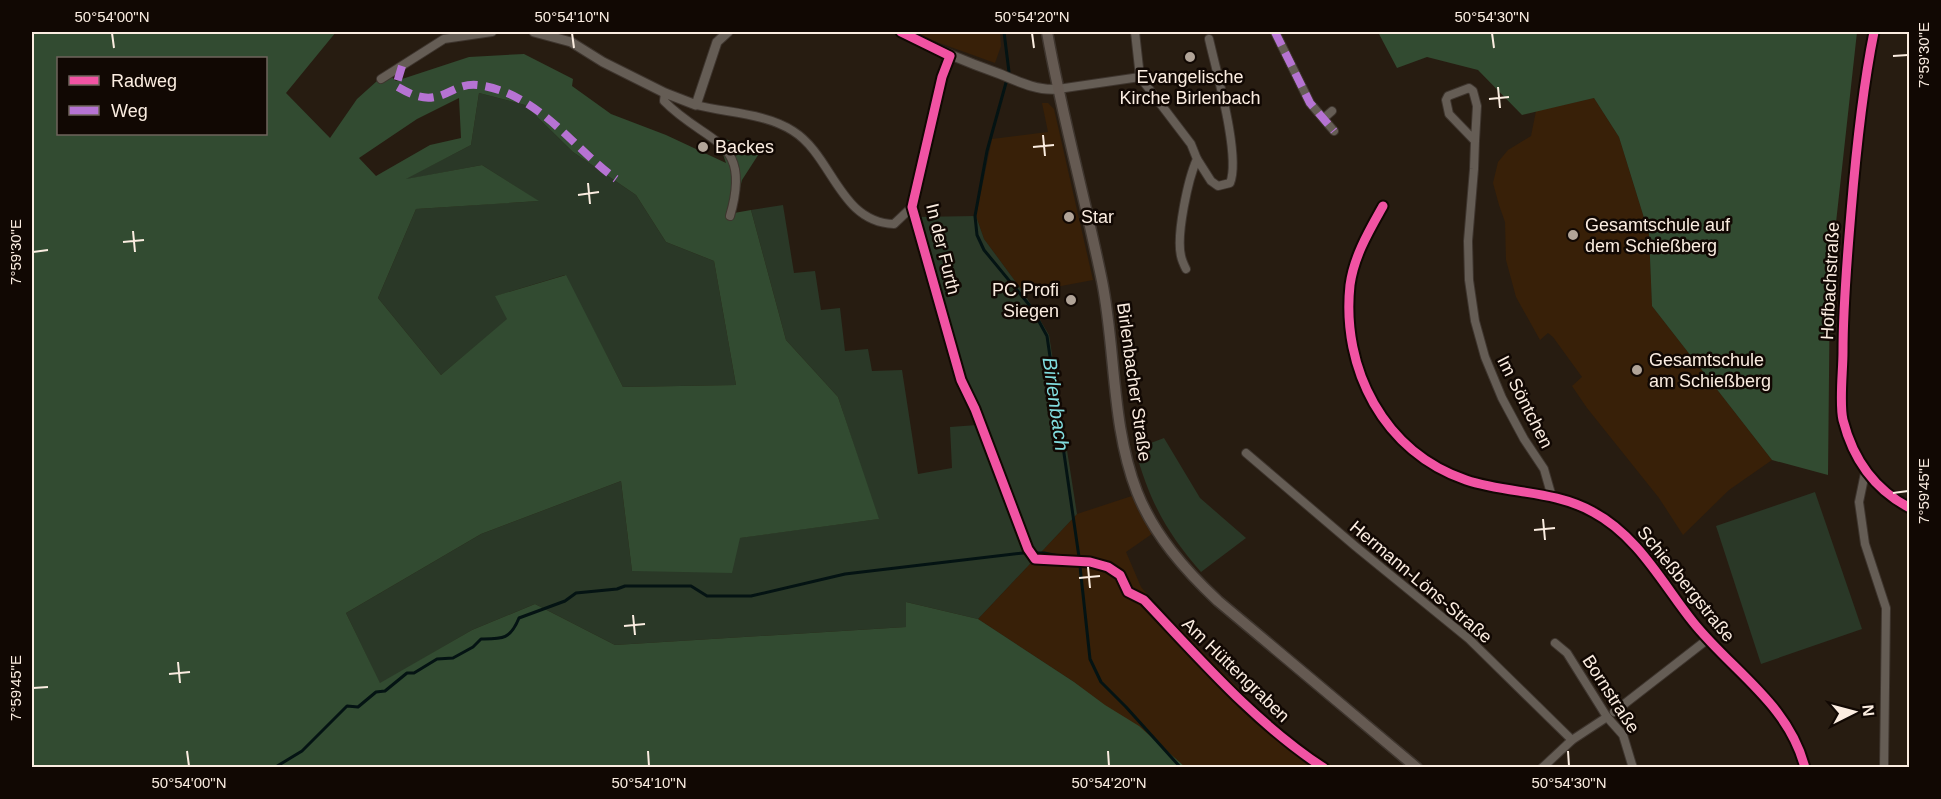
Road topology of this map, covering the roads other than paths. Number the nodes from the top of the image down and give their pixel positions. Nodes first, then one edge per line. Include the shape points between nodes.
1 (492, 32) edge
2 (534, 32) edge
3 (728, 32) edge
4 (901, 32) edge
5 (1047, 32) edge
6 (1135, 32) edge
7 (1275, 32) edge
8 (1874, 32) edge
9 (1209, 39) dead end
10 (950, 56) junction
11 (1140, 77) junction
12 (381, 79) dead end
13 (1058, 89) junction
14 (665, 93) junction
15 (696, 105) junction
16 (1332, 111) dead end
17 (1324, 118) junction
18 (1334, 131) dead end
19 (1475, 141) junction
20 (1197, 159) junction
21 (1383, 206) dead end
22 (912, 207) junction
23 (730, 216) dead end
24 (1186, 269) dead end
25 (961, 380) dead end
26 (1246, 453) dead end
27 (1865, 473) junction
28 (1552, 496) junction
29 (1910, 507) edge
30 (1128, 592) dead end
31 (1708, 639) junction
32 (1555, 643) dead end
33 (1610, 714) junction
34 (1572, 740) junction
35 (1324, 768) edge
36 (1418, 768) edge
37 (1542, 768) edge
38 (1633, 768) edge
39 (1805, 768) edge
40 (1884, 768) edge

1 - 12 street via 444,39
2 - 14 street via 571,42
3 - 15 street via 717,42
4 - 10 street
5 - 13 main road, Birlenbacher Straße
6 - 11 street
7 - 17 street via 1310,103
8 - 27 street, Hofbachstraße via 1862,98 1843,303 1842,417
9 - 20 street via 1232,144 1230,183 1218,186 1211,181
10 - 13 street via 1013,80 1046,90
10 - 22 street, In der Furth
11 - 13 street
11 - 20 street via 1191,144
13 - 36 main road, Birlenbacher Straße via 1106,304 1121,429 1137,494 1168,546 1198,582
14 - 15 street
14 - 23 street via 664,101 673,110 724,146 733,160 737,180
15 - 22 street via 761,118 792,130 813,150 846,199 872,220 894,224
16 - 17 street
17 - 18 street
19 - 19 street, Im Söntchen via 1477,106 1469,88 1446,100 1449,114
19 - 28 street, Im Söntchen via 1468,250 1475,321 1502,398 1544,469
20 - 24 street via 1185,200 1179,248
21 - 28 street, Schießbergstraße via 1359,249 1350,284 1348,326 1362,383 1375,407 1413,450 1444,471 1491,488
22 - 25 street, In der Furth
26 - 34 street, Hermann-Löns-Straße via 1469,639
27 - 29 street, Hofbachstraße
27 - 40 street via 1859,502 1865,544 1886,608
28 - 31 street, Schießbergstraße via 1591,510 1622,531
30 - 35 street, Am Hüttengraben via 1144,600 1269,726
31 - 33 street, Schießbergstraße
31 - 39 street, Schießbergstraße via 1786,723 1800,748
32 - 33 street, Bornstraße via 1567,653
33 - 34 street, Schießbergstraße
33 - 38 street, Bornstraße via 1623,735
34 - 37 street, Schießbergstraße

